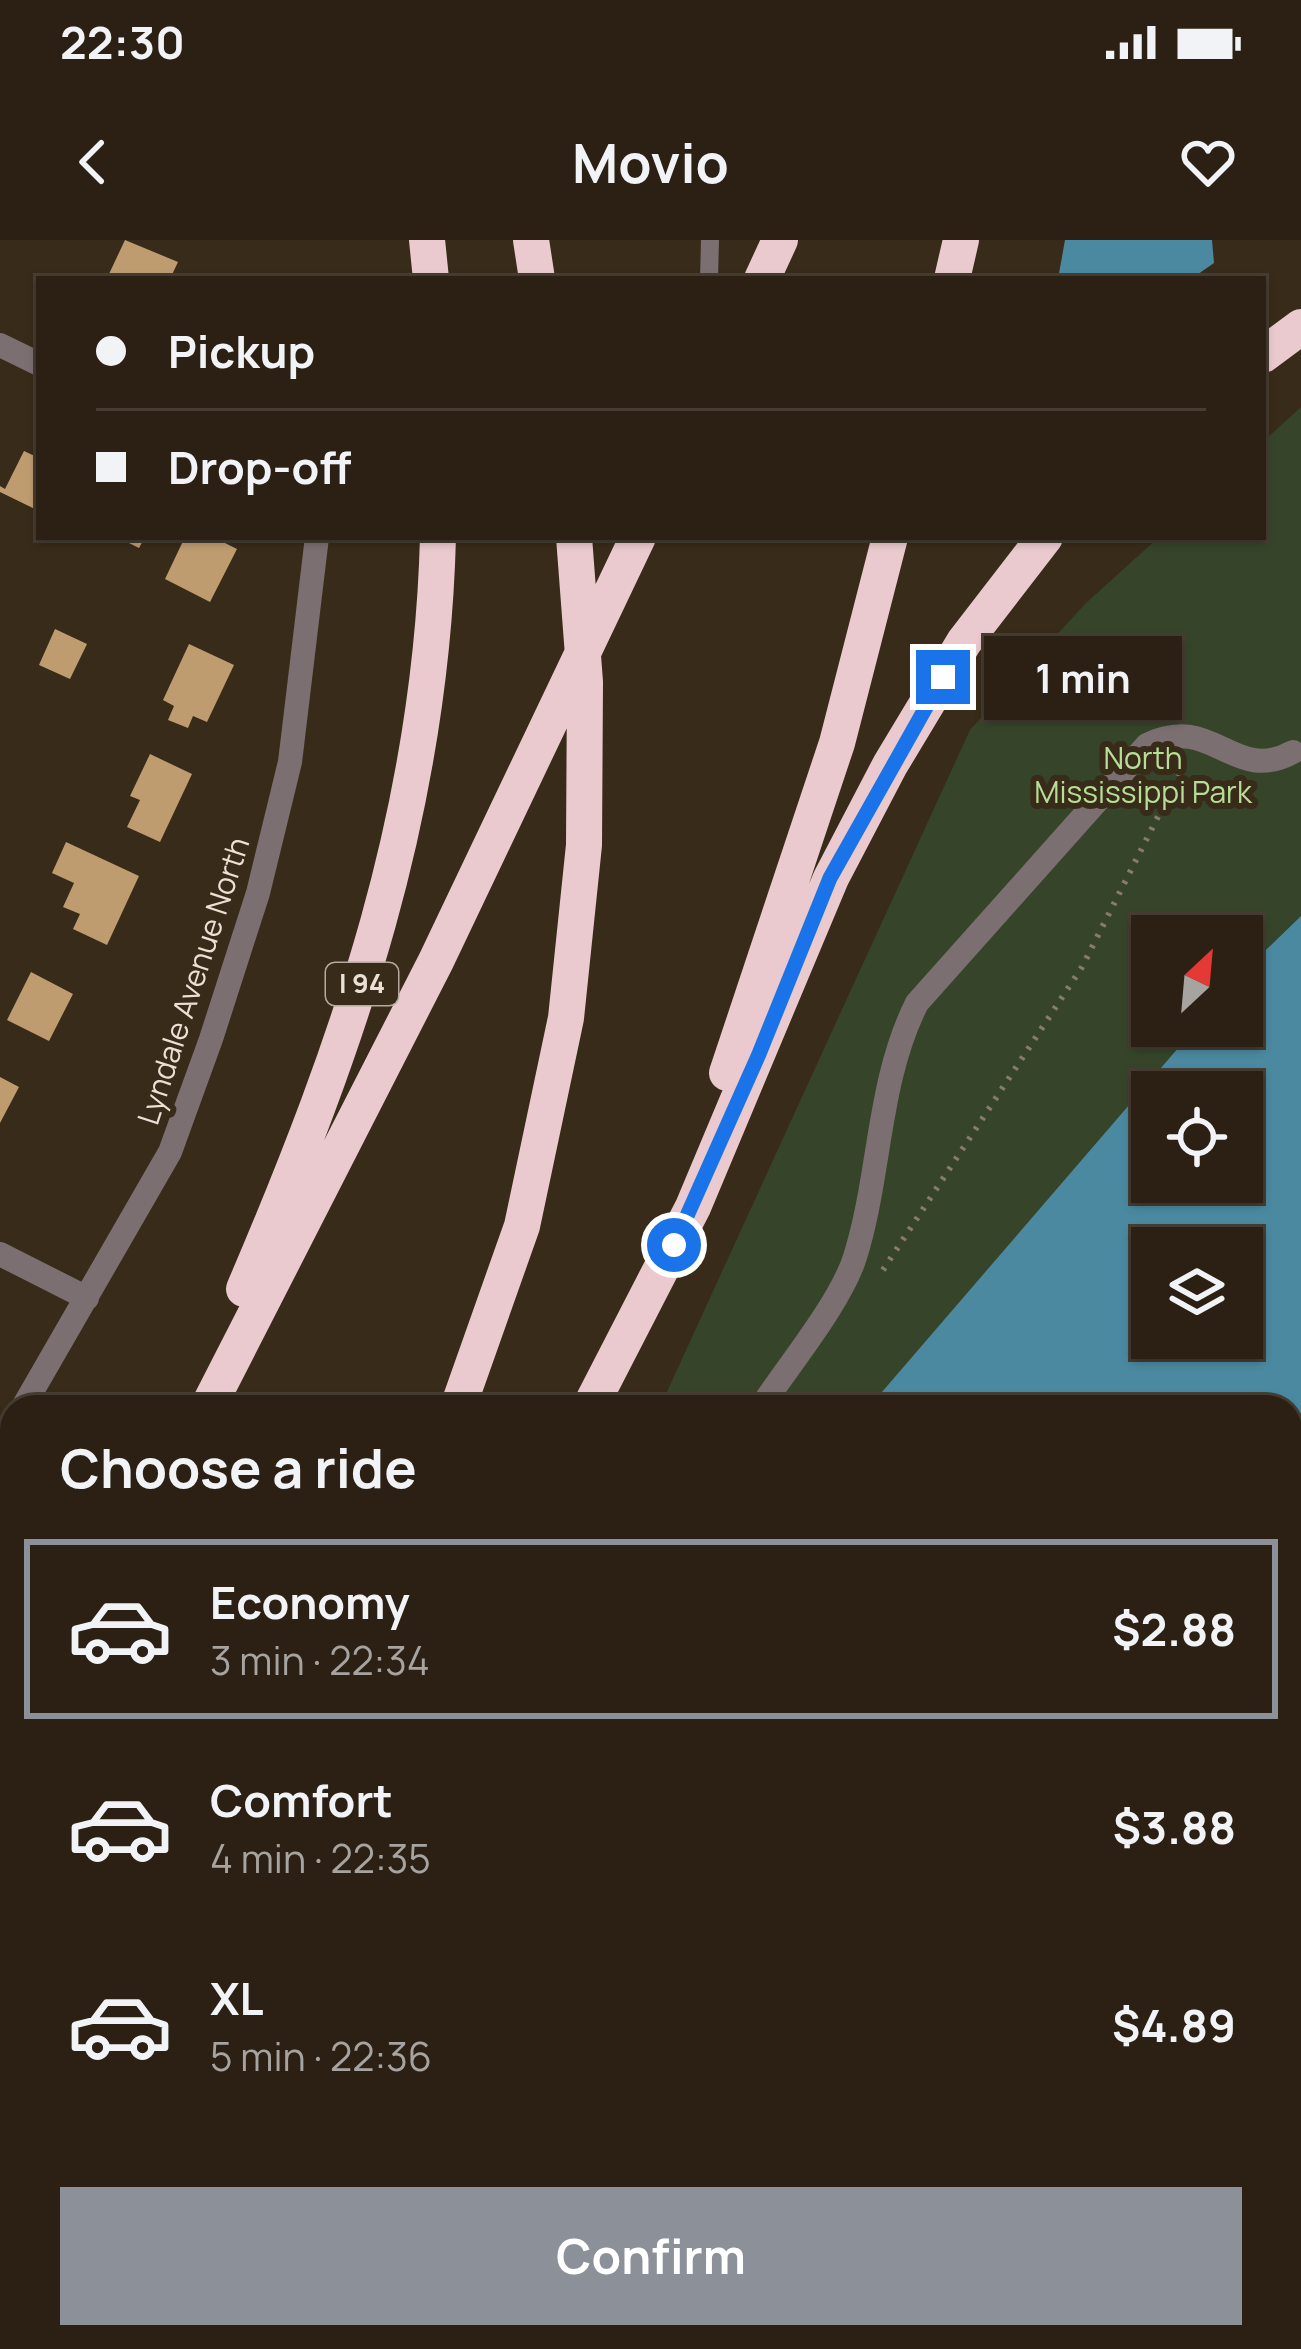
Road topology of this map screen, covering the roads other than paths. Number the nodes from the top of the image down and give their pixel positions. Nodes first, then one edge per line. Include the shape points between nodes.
1 (427, 240) edge
2 (531, 240) edge
3 (710, 240) edge
4 (780, 240) edge
5 (961, 240) edge
6 (431, 276) edge
7 (537, 276) edge
8 (709, 276) edge
9 (763, 276) edge
10 (953, 276) edge
11 (1301, 327) edge
12 (0, 345) edge
13 (1266, 354) edge
14 (36, 363) edge
15 (317, 540) edge
16 (438, 540) edge
17 (574, 540) edge
18 (637, 540) edge
19 (889, 540) edge
20 (1044, 540) edge
21 (1293, 752) dead end
22 (0, 1254) edge
23 (88, 1298) junction
24 (30, 1395) edge
25 (197, 1395) edge
26 (214, 1395) edge
27 (462, 1395) edge
28 (576, 1395) edge
29 (596, 1395) edge
30 (768, 1395) edge

1 - 6 highway
2 - 7 highway
3 - 8 lane
4 - 9 highway
5 - 10 highway
11 - 13 highway
12 - 14 street
15 - 23 street, Lyndale Avenue North via 290,762 258,893 170,1152
16 - 25 highway, I 94 via 421,724 390,889 320,1108
17 - 27 highway via 585,682 582,894 559,1064 522,1226
18 - 26 highway via 436,961
19 - 28 highway via 830,764 717,1102 647,1264
20 - 29 highway via 964,642 830,878 693,1208
21 - 30 street via 1249,761 1181,735 1147,746 916,1003 884,1107 850,1270
22 - 23 street
23 - 24 street, Lyndale Avenue North

